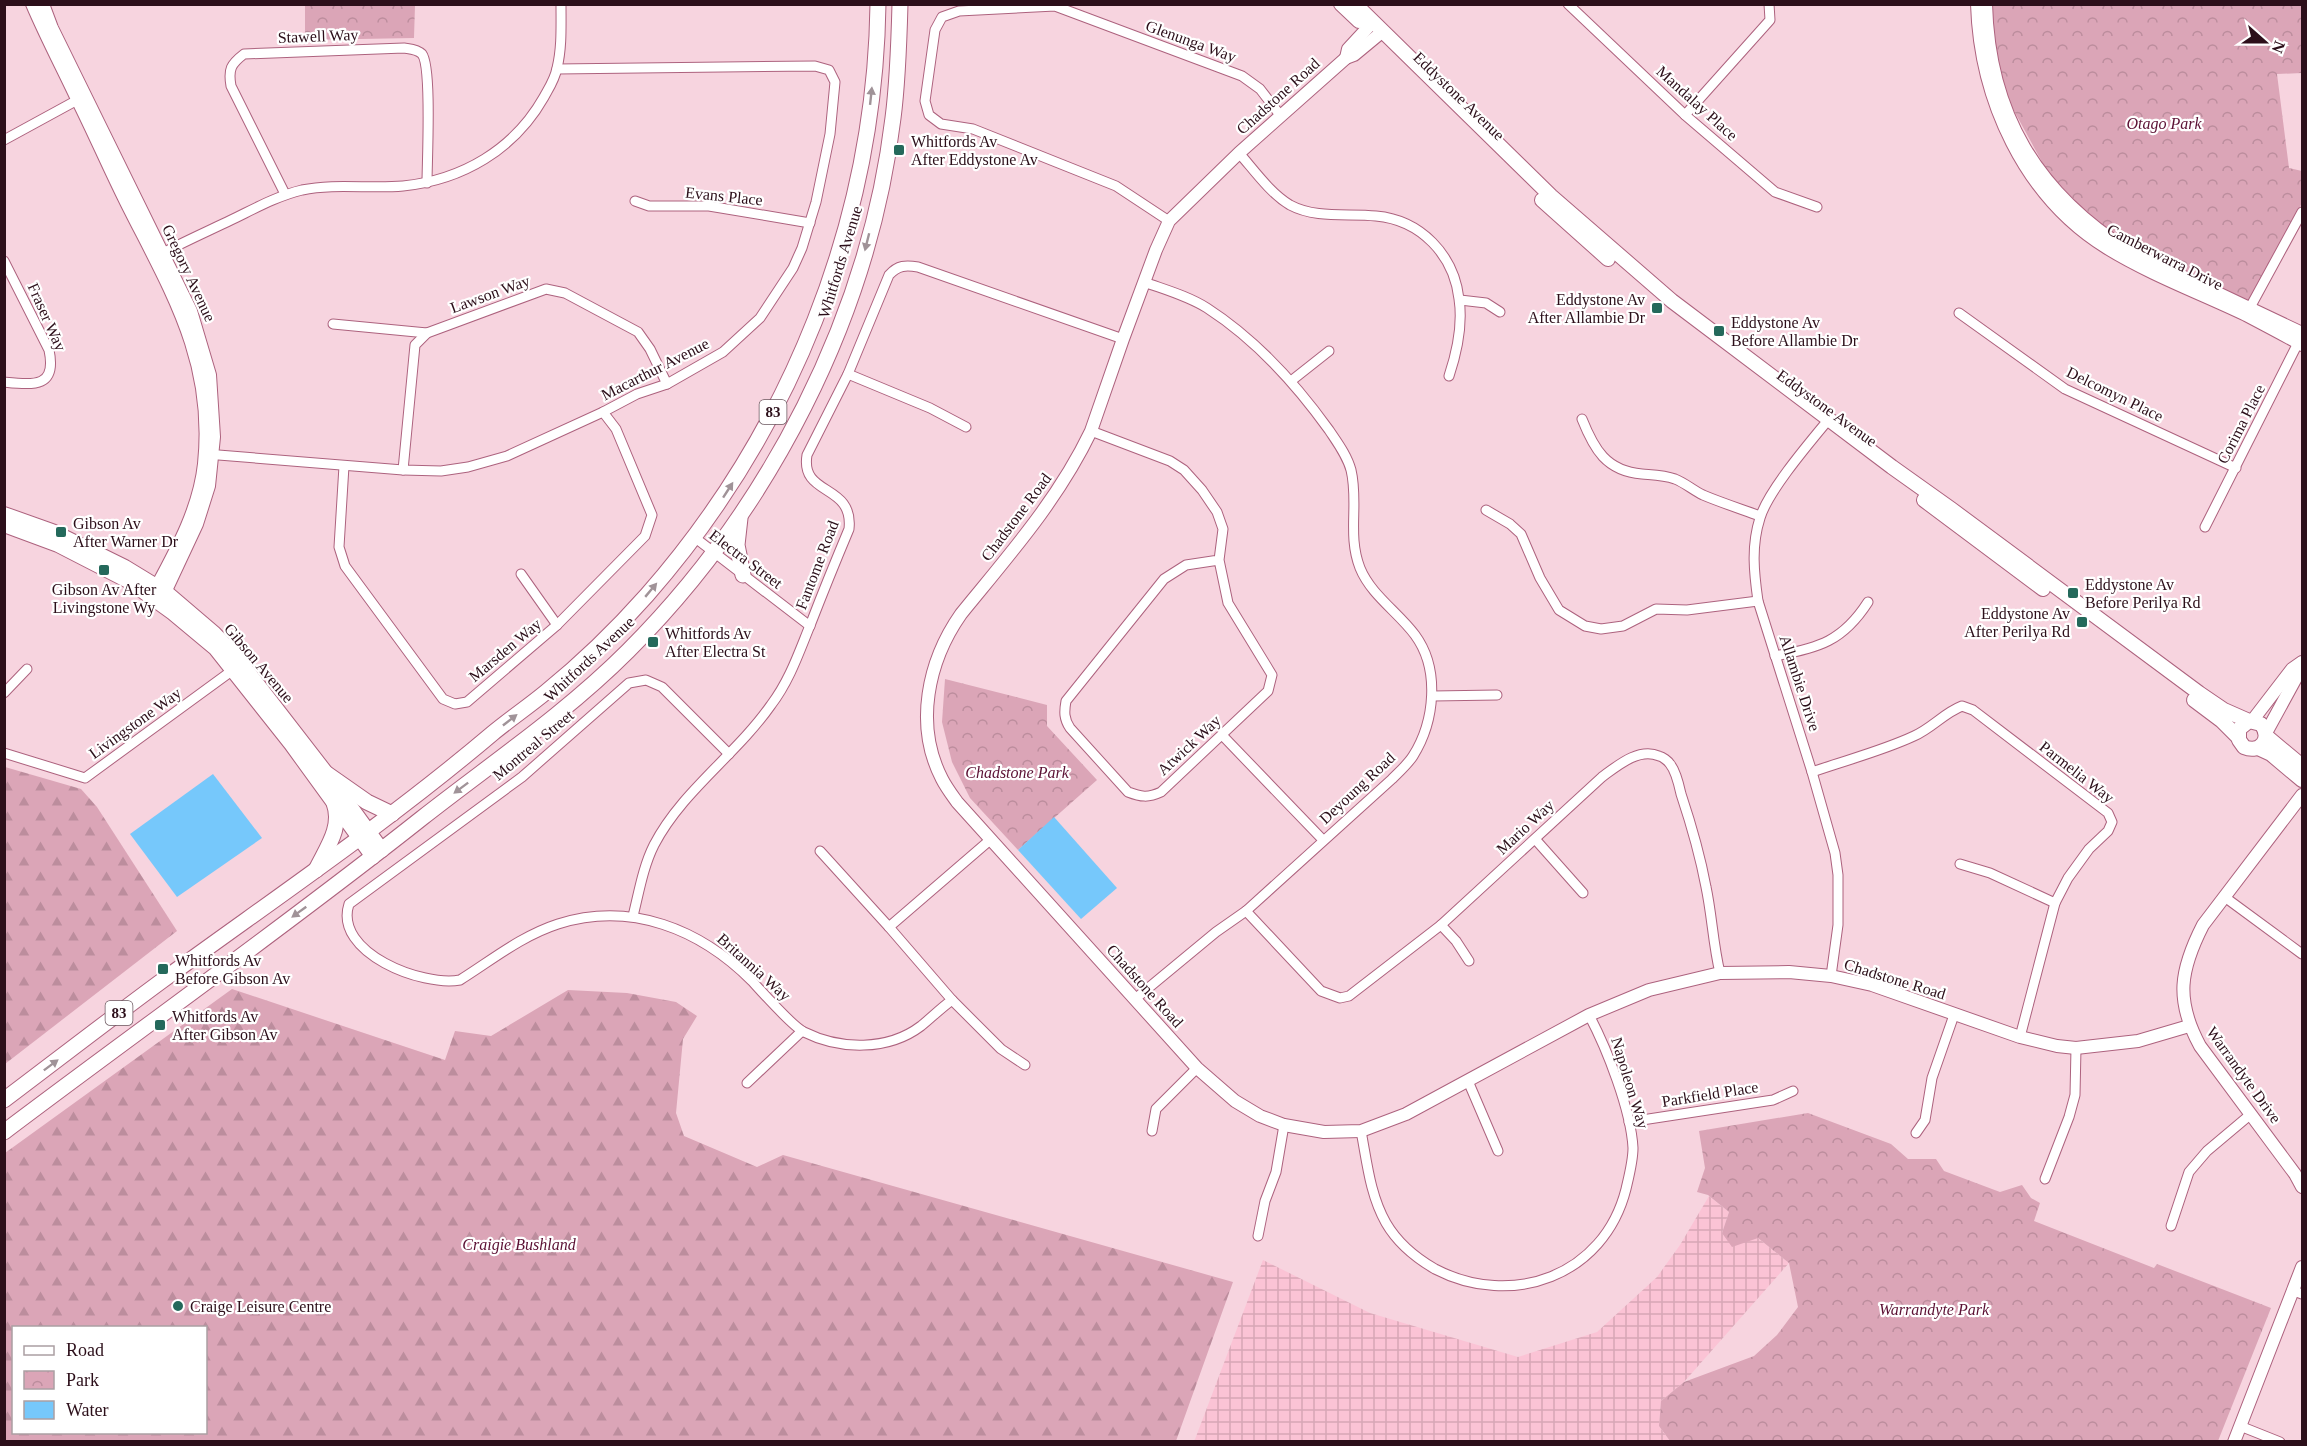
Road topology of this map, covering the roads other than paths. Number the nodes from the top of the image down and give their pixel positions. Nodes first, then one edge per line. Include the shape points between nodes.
1 (32, 4) edge
2 (43, 4) edge
3 (561, 4) edge
4 (878, 4) edge
5 (900, 4) edge
6 (1341, 4) edge
7 (1354, 4) edge
8 (1568, 4) edge
9 (1769, 4) edge
10 (1977, 4) edge
11 (1986, 4) edge
12 (1375, 30) junction
13 (557, 69) junction
14 (81, 98) junction
15 (1280, 115) junction
16 (1685, 115) junction
17 (4, 140) edge
18 (1239, 153) junction
19 (427, 183) junction
20 (285, 194) junction
21 (635, 201) dead end
22 (1817, 207) dead end
23 (2302, 212) edge
24 (1169, 221) junction
25 (810, 223) junction
26 (158, 255) junction
27 (4, 261) edge
28 (1144, 282) junction
29 (1460, 300) junction
30 (2248, 311) junction
31 (1500, 312) dead end
32 (1959, 312) dead end
33 (333, 324) dead end
34 (427, 333) junction
35 (1123, 339) junction
36 (2301, 339) edge
37 (1329, 351) dead end
38 (848, 374) junction
39 (1449, 376) dead end
40 (1291, 381) junction
41 (4, 382) edge
42 (667, 384) junction
43 (603, 412) junction
44 (1582, 419) dead end
45 (1827, 423) junction
46 (966, 427) dead end
47 (1091, 431) junction
48 (209, 454) junction
49 (344, 466) junction
50 (2236, 468) junction
51 (403, 470) junction
52 (1486, 510) dead end
53 (4, 514) edge
54 (740, 514) junction
55 (1760, 516) junction
56 (4, 525) edge
57 (2205, 527) dead end
58 (694, 537) junction
59 (713, 553) junction
60 (1219, 560) junction
61 (521, 574) dead end
62 (743, 575) junction
63 (159, 594) junction
64 (1758, 601) junction
65 (1868, 602) dead end
66 (557, 625) junction
67 (810, 626) junction
68 (1775, 656) junction
69 (2302, 662) edge
70 (237, 667) junction
71 (2302, 667) edge
72 (27, 669) dead end
73 (4, 693) edge
74 (1497, 695) dead end
75 (1433, 696) junction
76 (2251, 721) junction
77 (1222, 735) junction
78 (2238, 737) junction
79 (2264, 739) junction
80 (4, 753) edge
81 (729, 754) junction
82 (2302, 766) edge
83 (1812, 772) junction
84 (327, 774) junction
85 (2302, 780) edge
86 (2302, 795) edge
87 (334, 803) junction
88 (392, 814) junction
89 (364, 835) junction
90 (1535, 839) junction
91 (990, 840) junction
92 (1323, 840) junction
93 (820, 851) dead end
94 (377, 853) junction
95 (1960, 864) dead end
96 (315, 872) junction
97 (1583, 893) dead end
98 (2226, 898) junction
99 (2055, 903) junction
100 (349, 904) joint
101 (1246, 911) junction
102 (633, 916) junction
103 (1441, 925) junction
104 (889, 927) junction
105 (2302, 954) edge
106 (1469, 961) dead end
107 (1720, 973) junction
108 (1831, 976) junction
109 (1136, 999) junction
110 (952, 1000) junction
111 (1589, 1015) junction
112 (1954, 1015) junction
113 (2189, 1026) junction
114 (802, 1031) junction
115 (2020, 1036) junction
116 (2076, 1048) junction
117 (1025, 1065) dead end
118 (1197, 1068) junction
119 (1468, 1081) junction
120 (747, 1083) dead end
121 (1793, 1091) dead end
122 (4, 1100) edge
123 (2251, 1114) junction
124 (1629, 1122) junction
125 (1284, 1125) junction
126 (1152, 1131) dead end
127 (1361, 1131) junction
128 (4, 1132) edge
129 (1916, 1133) dead end
130 (1498, 1151) dead end
131 (2045, 1179) dead end
132 (2302, 1187) edge
133 (2171, 1227) dead end
134 (1258, 1236) dead end
135 (2302, 1267) edge
136 (2298, 1292) edge
137 (2240, 1426) junction
138 (2234, 1442) edge
139 (2280, 1442) edge

1 - 14 street, Gregory Avenue via 46,39
2 - 14 street, Gregory Avenue
3 - 13 street
58 -> 4 main road, Whitfords Avenue / 83 via 724,497 790,382 832,276 867,135
5 -> 54 main road, Whitfords Avenue / 83 via 893,119 862,263 808,399
6 - 12 main road, Eddystone Avenue
7 - 12 main road, Eddystone Avenue
8 - 16 street, Mandalay Place
9 - 16 street via 1770,20
10 - 30 street, Camberwarra Drive via 1982,60 1994,103 2014,148 2052,201 2106,248 2205,298
11 - 30 street, Camberwarra Drive via 1988,42 2001,96 2026,151 2050,186 2083,218 2129,250 2214,290
12 - 15 street, Chadstone Road via 1354,55
12 - 45 main road, Eddystone Avenue via 1625,262
13 - 19 street via 534,114 516,135 490,157 455,175
13 - 25 street, Macarthur Avenue via 815,66 829,70 835,82 830,134
14 - 17 street
14 - 26 street, Gregory Avenue
15 - 18 street, Chadstone Road
15 - 24 street, Glenunga Way via 1260,89 1242,76 1055,6 959,11 942,17 935,30 925,101 929,115 941,123 973,129 1116,186
16 - 22 street, Mandalay Place via 1775,192
18 - 24 street, Chadstone Road
18 - 29 street via 1291,205 1318,214 1394,219 1412,226 1440,250
19 - 20 street
19 - 20 street, Stawell Way via 426,66 422,55 414,49 244,54 232,63 231,86
20 - 26 street
21 - 25 street, Evans Place via 649,206 709,206
23 - 30 street
24 - 28 street, Chadstone Road
25 - 42 street, Macarthur Avenue via 793,268 760,318 723,352
26 - 48 street, Gregory Avenue via 191,311 207,362 214,408
27 - 41 street, Fraser Way via 49,350 52,364 48,377 40,383
28 - 35 street, Chadstone Road
28 - 40 street, Deyoung Road via 1207,308
29 - 31 street via 1486,303
29 - 39 street via 1456,353
30 - 36 street, Camberwarra Drive
32 - 50 street, Delcomyn Place via 2065,389
33 - 34 street
34 - 42 street, Lawson Way via 546,289 565,293 638,332
34 - 51 street via 415,345
35 - 38 street, Fantome Road via 908,265 889,275
35 - 47 street, Chadstone Road
36 - 50 street, Corima Place
37 - 40 street
38 - 46 street
38 - 67 street, Fantome Road via 805,464 811,478 842,501 850,516 849,529
40 - 75 street, Deyoung Road via 1342,449 1351,470 1353,549 1361,571 1416,637 1429,664
42 - 43 street, Macarthur Avenue
43 - 51 street, Macarthur Avenue via 507,456 441,471
43 - 66 street, Marsden Way via 616,429 652,515 645,536
44 - 55 street via 1602,459 1628,472 1675,479
45 - 55 street, Allambie Drive
45 - 76 main road, Eddystone Avenue via 2199,693 2224,710
45 - 78 main road, Eddystone Avenue via 2222,721
47 - 60 street, Atwick Way via 1184,470 1217,512 1223,529
47 - 91 street, Chadstone Road via 1051,503 948,632 932,670 928,691 932,754 957,802
48 - 49 street, Macarthur Avenue
48 - 63 street, Gregory Avenue via 194,506
49 - 51 street, Macarthur Avenue
49 - 66 street, Marsden Way via 339,547 345,566 443,699 454,704 467,702
50 - 57 street, Corima Place
52 - 64 street via 1521,534 1559,610 1585,626 1623,626 1656,609 1687,610
53 - 63 main road, Gibson Avenue via 78,542 125,567
54 - 59 main road, Whitfords Avenue / 83
54 - 62 main road via 737,545
55 - 64 street, Allambie Drive via 1754,542
56 - 63 main road, Gibson Avenue via 43,538
58 - 59 street, Electra Street
88 -> 58 main road, Whitfords Avenue / 83 via 574,668 646,596
59 - 62 street, Electra Street
59 -> 94 main road, Whitfords Avenue / 83 via 658,619 586,690
60 - 77 street, Atwick Way via 1228,603 1272,675 1268,691
60 - 77 street, Atwick Way via 1186,565 1164,579 1066,701 1064,711 1065,720 1077,736 1128,792 1141,797 1161,792
61 - 66 street
62 - 67 street, Electra Street
63 - 70 main road, Gibson Avenue
64 - 68 street, Allambie Drive
65 - 68 street via 1842,634 1823,645
67 - 81 street, Fantome Road via 786,683 754,728
68 - 83 street, Allambie Drive
69 - 76 street
70 - 80 street, Livingstone Way via 85,778
70 - 84 main road, Gibson Avenue
70 - 87 main road, Gibson Avenue
71 - 79 street
72 - 73 street
74 - 75 street
75 - 92 street, Deyoung Road via 1413,756
76 - 78 main road via 2242,725
76 - 79 main road via 2261,724
77 - 92 street
78 - 79 main road via 2250,749
79 - 82 main road
79 - 85 main road via 2271,754
81 - 100 street, Montreal Street via 662,687 646,680 629,683 522,777
81 - 102 street, Fantome Road via 662,830 642,875
83 - 99 street, Parmelia Way via 1915,736 1949,711 1962,706 1973,710 2108,813 2112,822 2089,849
83 - 108 street, Allambie Drive via 1838,875 1838,925
84 - 88 main road
84 - 89 main road, Gibson Avenue
86 - 98 street, Warrandyte Drive
87 - 89 main road, Gibson Avenue
87 - 96 main road via 338,814 335,831
88 - 89 main road, Whitfords Avenue / 83
89 - 94 main road, Gibson Avenue
89 - 96 main road, Whitfords Avenue / 83
90 - 97 street
90 - 103 street, Mario Way
90 - 107 street, Mario Way via 1621,763 1638,755 1661,756 1671,765 1692,828 1707,889
91 - 104 street
91 - 109 street, Chadstone Road
92 - 101 street, Deyoung Road
93 - 104 street
94 -> 128 main road, Whitfords Avenue / 83
95 - 99 street via 1990,873
122 -> 96 main road, Whitfords Avenue / 83
98 - 105 street
98 - 113 street, Warrandyte Drive via 2203,925 2185,969 2183,989
99 - 115 street, Parmelia Way
100 - 102 street, Britannia Way via 347,924 366,952 393,968 439,982 460,980 524,938 559,924
101 - 103 street, Mario Way via 1321,991 1340,998 1349,996
101 - 109 street, Deyoung Road
102 - 114 street, Britannia Way via 677,929 719,952
103 - 106 street
104 - 110 street
107 - 108 street, Chadstone Road
107 - 111 street, Chadstone Road via 1649,990
108 - 112 street, Chadstone Road via 1901,994
109 - 118 street, Chadstone Road
110 - 114 street, Britannia Way via 919,1027 899,1038 875,1044 850,1046
110 - 117 street via 1001,1049
111 - 119 street, Chadstone Road
111 - 124 street, Napoleon Way via 1604,1042
112 - 115 street, Chadstone Road
112 - 129 street via 1932,1078 1925,1120
113 - 116 street, Chadstone Road via 2138,1041
113 - 123 street, Warrandyte Drive
114 - 120 street
115 - 116 street, Chadstone Road
116 - 131 street via 2075,1095
118 - 125 street, Chadstone Road via 1235,1101
118 - 126 street via 1156,1109
119 - 127 street, Chadstone Road via 1406,1114
119 - 130 street
121 - 124 street, Parkfield Place via 1773,1100
123 - 132 street, Warrandyte Drive
123 - 133 street via 2207,1151 2189,1172
124 - 127 street, Napoleon Way via 1633,1150 1630,1175 1623,1203 1608,1231 1583,1259 1558,1274 1523,1285 1493,1287 1455,1279 1426,1264 1405,1246 1386,1223 1372,1190
125 - 127 street, Chadstone Road via 1323,1132
125 - 134 street
135 - 136 street
136 - 137 street
137 - 138 street
137 - 139 street

